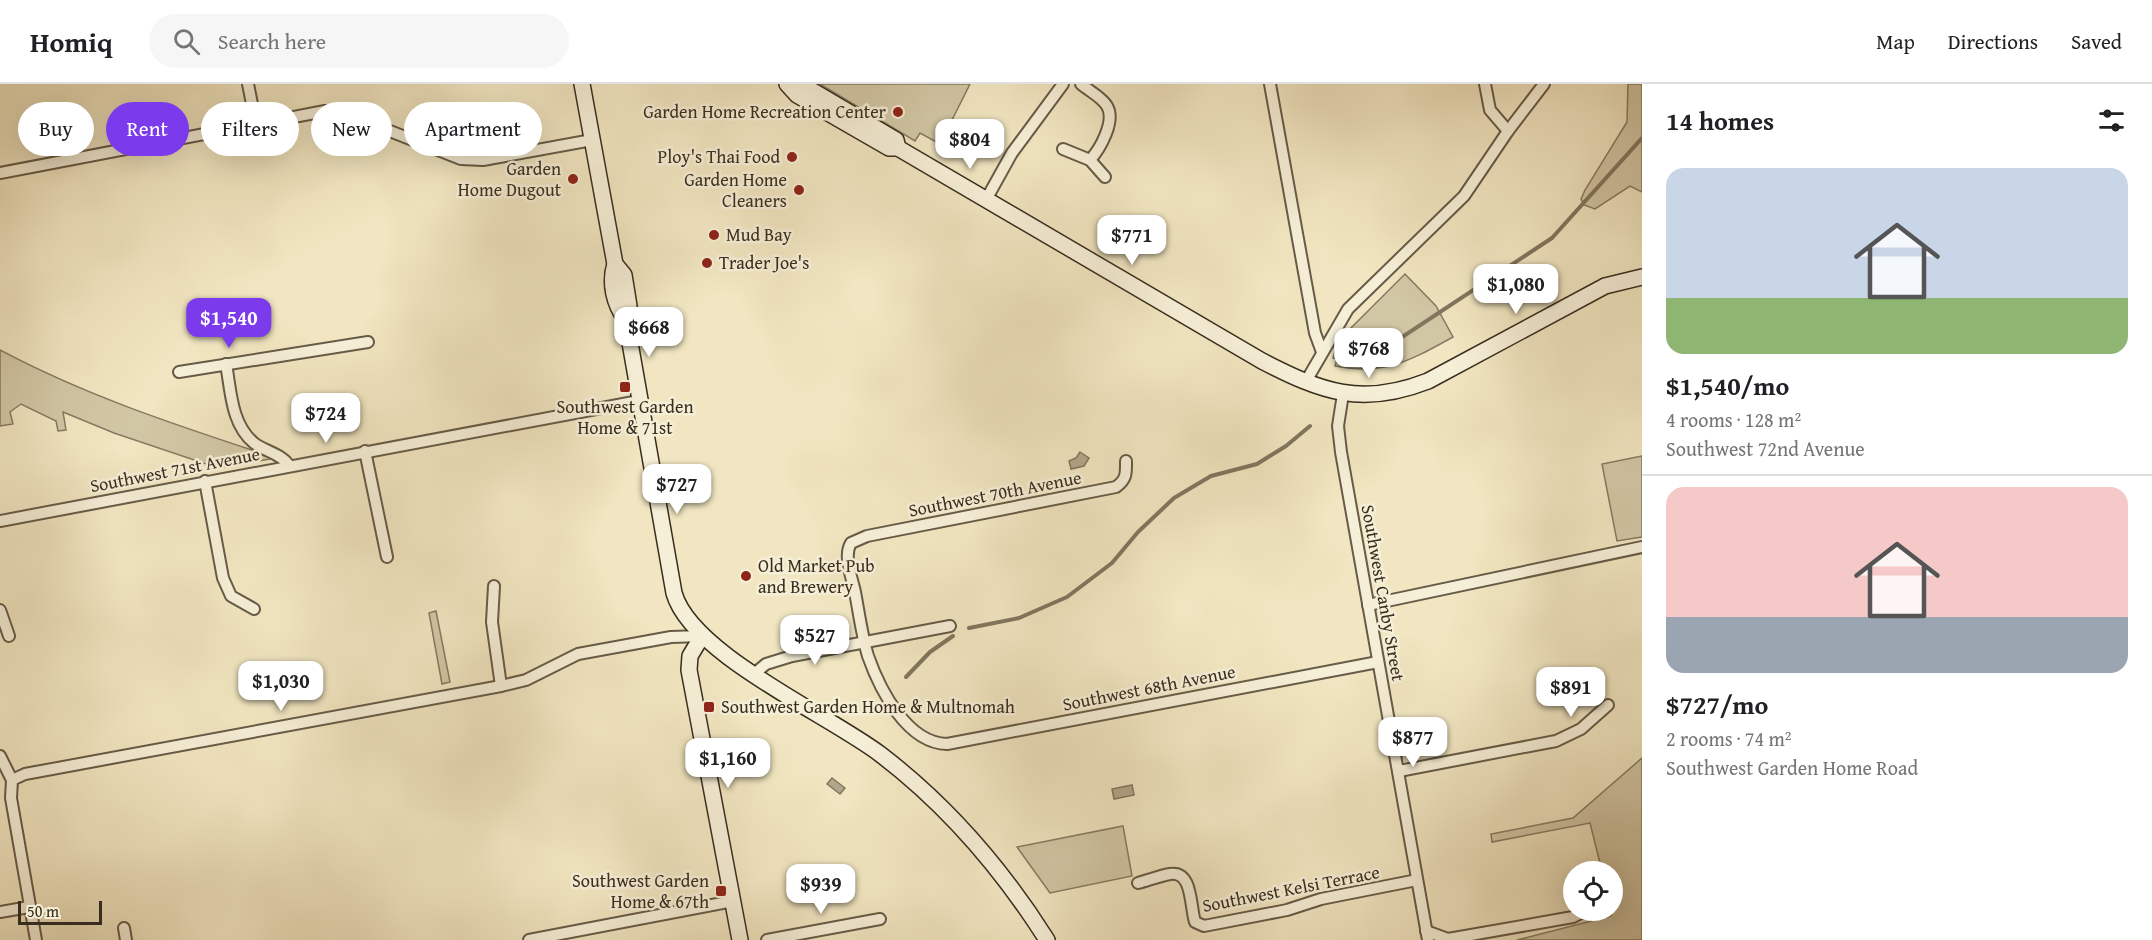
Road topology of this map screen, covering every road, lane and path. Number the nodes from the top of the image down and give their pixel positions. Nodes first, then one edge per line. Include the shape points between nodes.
1 (248, 84) edge
2 (582, 84) edge
3 (787, 84) edge
4 (801, 84) edge
5 (1063, 84) edge
6 (1081, 84) edge
7 (1270, 84) edge
8 (1485, 84) edge
9 (1544, 84) edge
10 (252, 102) edge
11 (299, 116) edge
12 (1508, 130) junction
13 (201, 135) edge
14 (592, 140) junction
15 (898, 148) junction
16 (1064, 149) dead end
17 (1090, 160) junction
18 (0, 173) edge
19 (1104, 177) dead end
20 (987, 198) junction
21 (1642, 277) edge
22 (368, 342) dead end
23 (1322, 352) junction
24 (226, 364) junction
25 (179, 372) dead end
26 (1305, 383) junction
27 (1342, 394) junction
28 (639, 401) junction
29 (365, 451) junction
30 (1126, 461) dead end
31 (289, 465) junction
32 (204, 481) junction
33 (0, 521) edge
34 (1642, 547) edge
35 (387, 557) dead end
36 (494, 586) dead end
37 (1368, 605) junction
38 (254, 609) dead end
39 (0, 610) edge
40 (950, 626) dead end
41 (9, 636) dead end
42 (702, 636) junction
43 (865, 642) junction
44 (1378, 662) junction
45 (754, 674) junction
46 (501, 686) junction
47 (1608, 705) dead end
48 (0, 756) edge
49 (1399, 771) junction
50 (12, 780) junction
51 (1417, 880) junction
52 (1138, 883) dead end
53 (733, 902) junction
54 (29, 907) junction
55 (0, 912) edge
56 (880, 919) dead end
57 (1563, 919) edge
58 (124, 928) dead end
59 (1427, 936) edge
60 (36, 940) edge
61 (126, 940) edge
62 (529, 940) edge
63 (740, 940) edge
64 (767, 940) edge
65 (1047, 940) edge

1 - 10 street
2 - 14 main road
3 - 15 main road via 791,92 889,148
4 - 15 main road via 896,140
5 - 20 street via 1012,153
6 - 17 street via 1105,104 1110,116 1099,149
7 - 23 street via 1315,333
8 - 12 street via 1490,110
9 - 12 street
11 - 14 street via 339,112 468,160
12 - 23 street via 1464,196 1355,302
13 - 18 street
14 - 28 main road via 615,264 611,277 617,308 626,320
15 - 20 main road
16 - 17 street
17 - 19 street
20 - 26 main road
21 - 27 main road via 1605,286 1403,391
22 - 24 street
23 - 26 street
24 - 25 street
24 - 31 street via 240,426 255,443
26 - 27 main road
27 - 37 street, Southwest Canby Street via 1339,438
28 - 29 street, Southwest 71st Avenue
28 - 42 main road via 674,593 686,619
29 - 31 street, Southwest 71st Avenue
29 - 35 street
30 - 43 street, Southwest 70th Avenue via 1123,482 1116,487 867,536 851,543 848,561
31 - 32 street, Southwest 71st Avenue
32 - 33 street, Southwest 71st Avenue
32 - 38 street via 223,578 231,596
34 - 37 street
36 - 46 street via 492,622
37 - 44 street, Southwest Canby Street
39 - 41 street
40 - 43 street
42 - 45 main road
42 - 46 street via 671,637 578,654 526,680
42 - 53 main road via 690,656 689,670
43 - 44 street, Southwest 68th Avenue via 888,696 911,728 927,741 940,744
43 - 45 street via 775,661
44 - 49 street, Southwest Canby Street
45 - 65 main road via 880,754 926,793 1001,874
46 - 50 street via 175,745 25,774
47 - 49 street via 1581,729 1562,739
48 - 50 street
49 - 51 street, Southwest Canby Street
50 - 54 street via 11,798
51 - 52 street, Southwest Kelsi Terrace via 1204,926 1195,922 1188,884 1183,877 1173,873
51 - 59 street, Southwest Canby Street
53 - 62 street
53 - 63 main road
54 - 55 street
54 - 60 street
56 - 64 street
57 - 59 street via 1461,938
58 - 61 street

